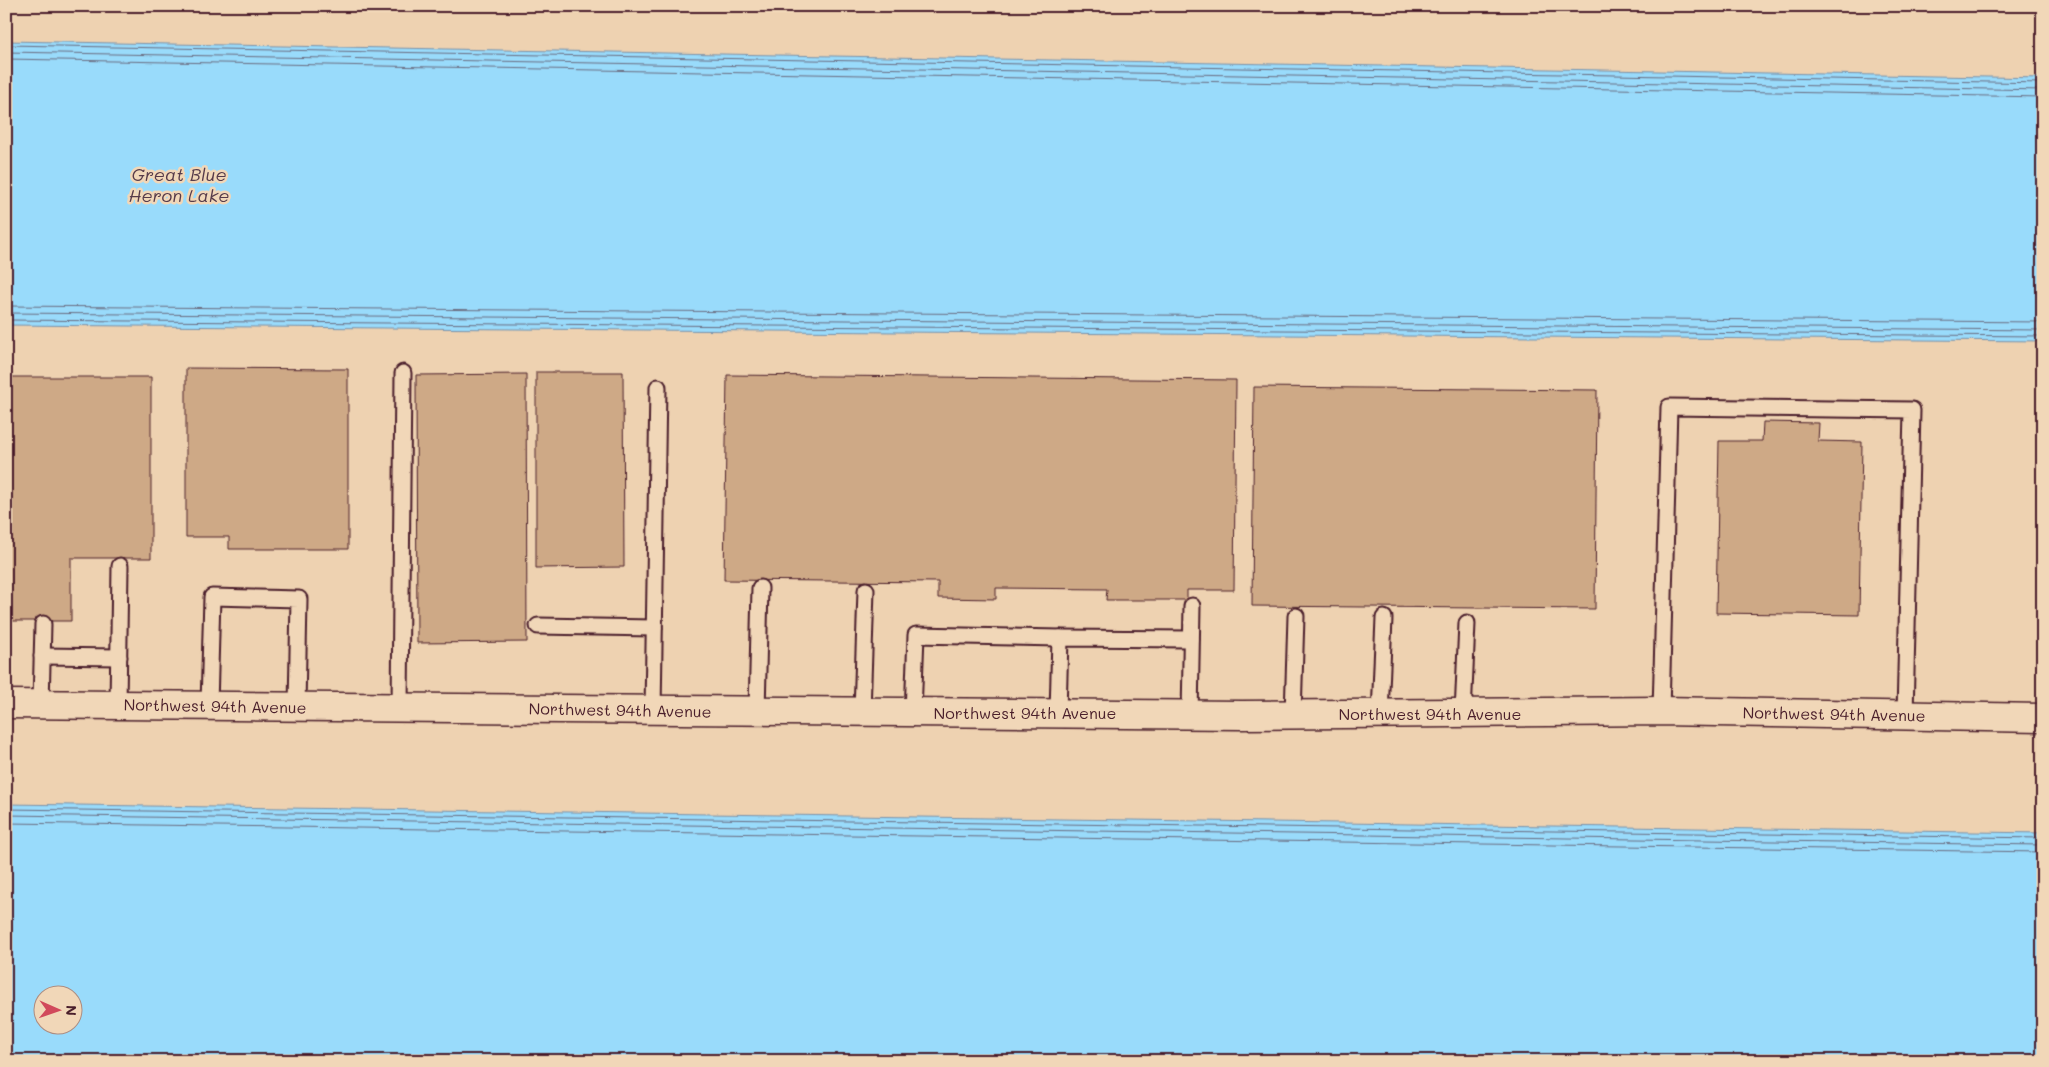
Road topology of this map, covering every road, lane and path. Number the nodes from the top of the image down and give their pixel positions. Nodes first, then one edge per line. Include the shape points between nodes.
1 (403, 373) dead end
2 (658, 387) dead end
3 (120, 566) dead end
4 (760, 588) dead end
5 (866, 590) dead end
6 (1192, 606) dead end
7 (1296, 616) dead end
8 (1384, 618) dead end
9 (1467, 622) dead end
10 (43, 624) dead end
11 (538, 626) dead end
12 (654, 628) junction
13 (1060, 638) junction
14 (1191, 639) junction
15 (42, 656) junction
16 (119, 657) junction
17 (6, 704) edge
18 (41, 704) junction
19 (118, 705) junction
20 (209, 705) junction
21 (297, 707) junction
22 (400, 708) junction
23 (653, 711) junction
24 (1661, 711) junction
25 (757, 712) junction
26 (862, 712) junction
27 (913, 713) junction
28 (1058, 713) junction
29 (1463, 714) junction
30 (1190, 715) junction
31 (1293, 715) junction
32 (1380, 715) junction
33 (1905, 716) junction
34 (2043, 718) edge

1 - 22 lane
2 - 12 lane
3 - 16 lane
4 - 25 lane
5 - 26 lane
6 - 14 lane
7 - 31 lane
8 - 32 lane
9 - 29 lane
10 - 15 lane
11 - 12 lane
12 - 23 lane
13 - 14 lane
13 - 27 lane via 916,635
13 - 28 lane
14 - 30 lane
15 - 16 lane
15 - 18 lane
16 - 19 lane
17 - 18 street, Northwest 94th Avenue
18 - 19 street, Northwest 94th Avenue
19 - 20 street, Northwest 94th Avenue
20 - 21 street, Northwest 94th Avenue
20 - 21 lane via 212,597 299,599
21 - 22 street, Northwest 94th Avenue
22 - 23 street, Northwest 94th Avenue
23 - 25 street, Northwest 94th Avenue
24 - 29 street, Northwest 94th Avenue
24 - 33 street, Northwest 94th Avenue
24 - 33 lane via 1669,408 1912,410
25 - 26 street, Northwest 94th Avenue
26 - 27 street, Northwest 94th Avenue
27 - 28 street, Northwest 94th Avenue
28 - 30 street, Northwest 94th Avenue
29 - 32 street, Northwest 94th Avenue
30 - 31 street, Northwest 94th Avenue
31 - 32 street, Northwest 94th Avenue
33 - 34 street, Northwest 94th Avenue

